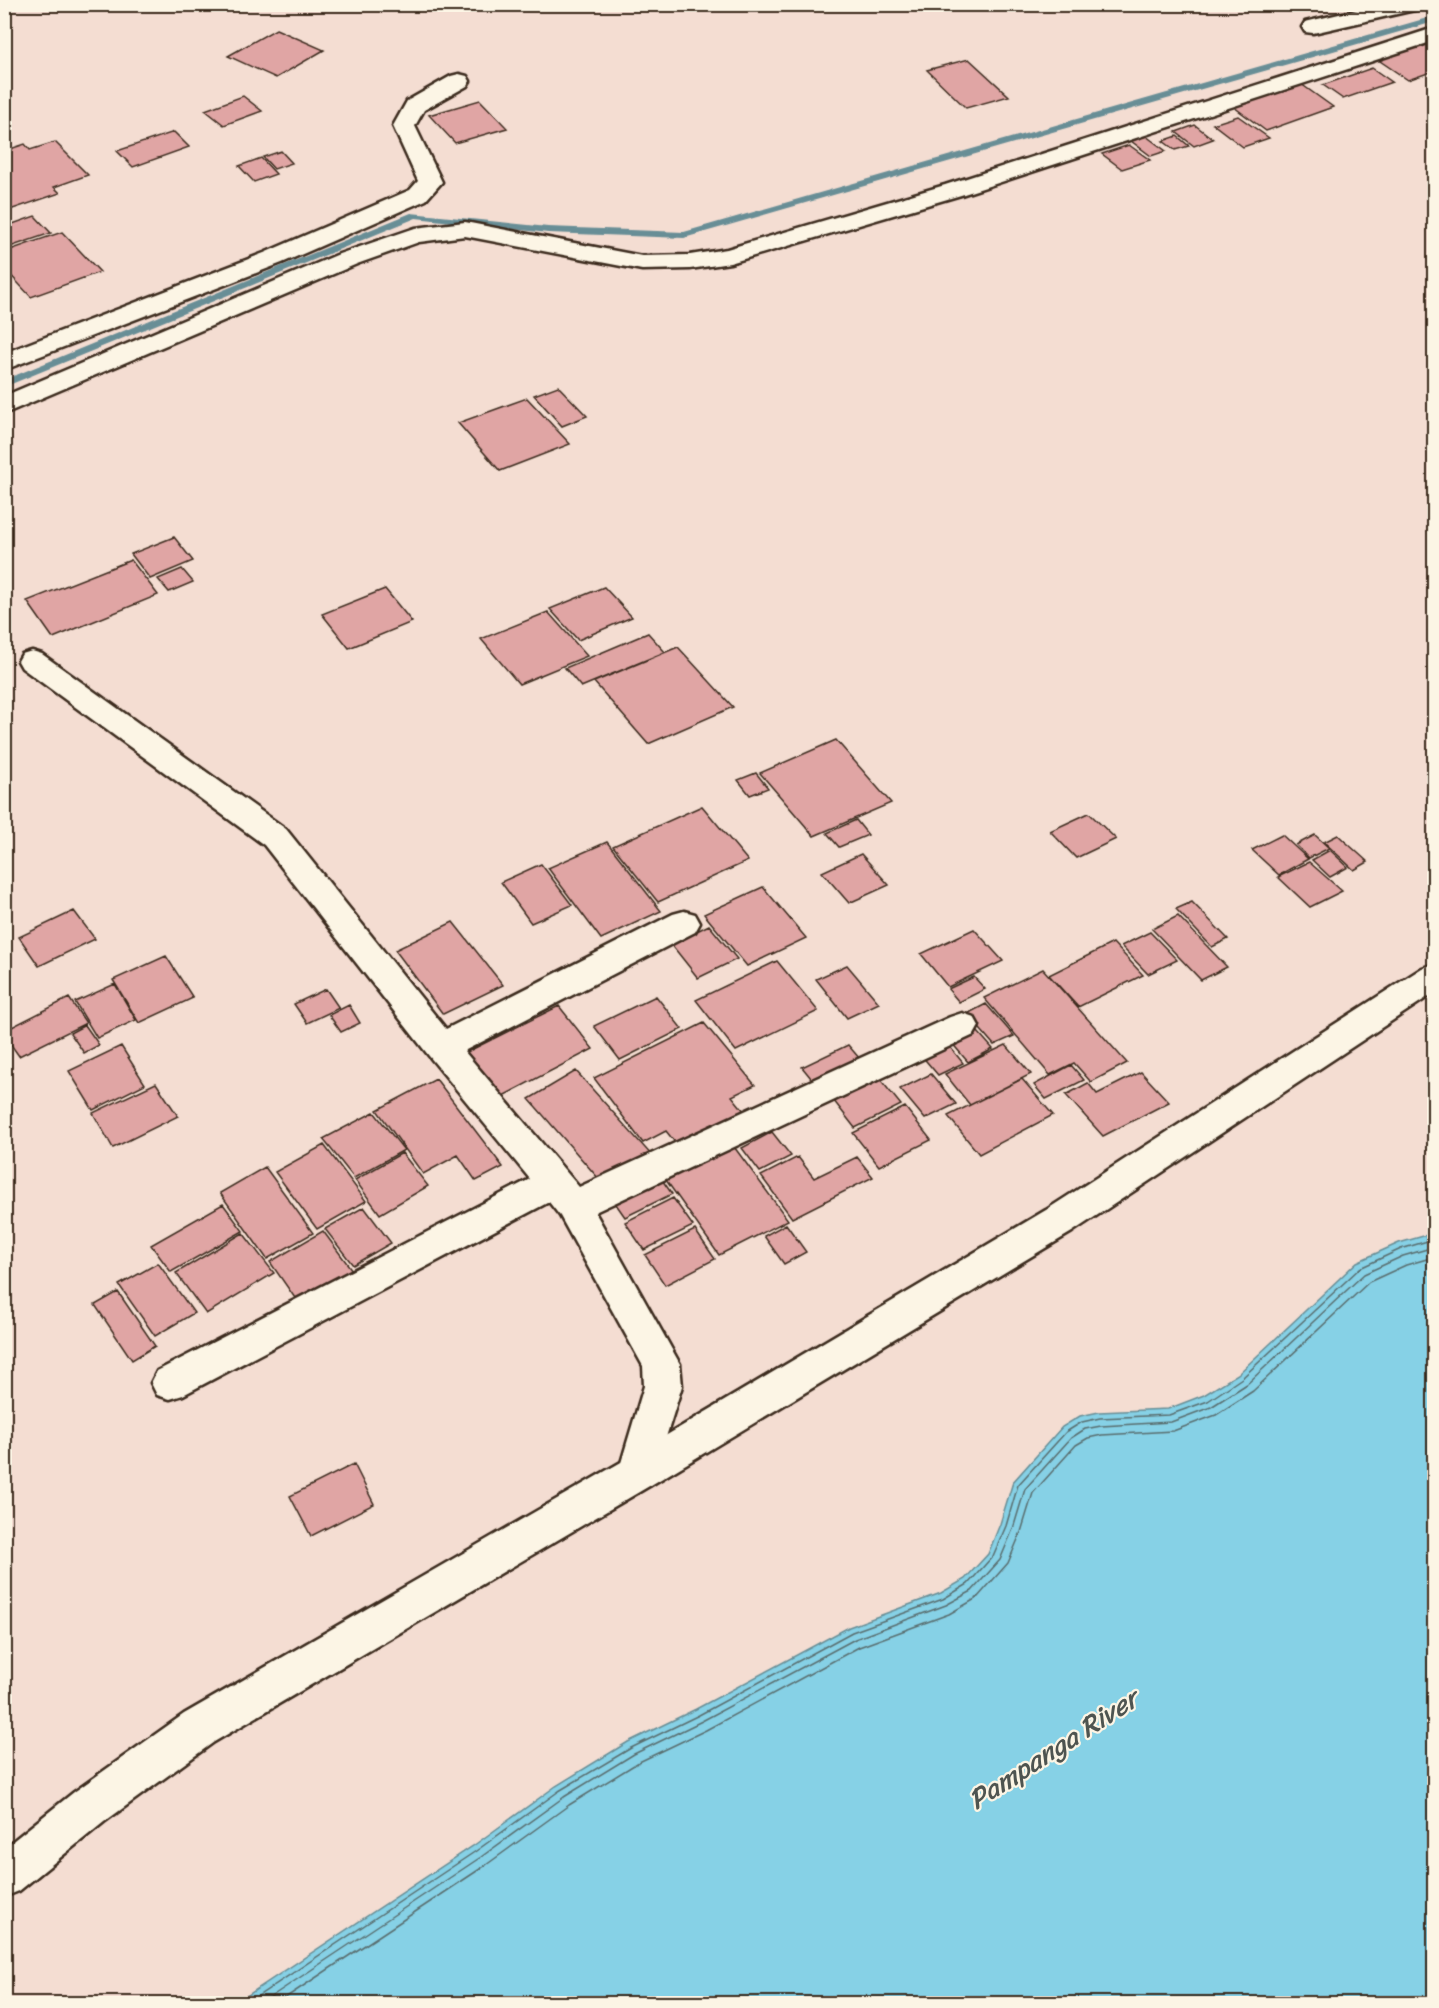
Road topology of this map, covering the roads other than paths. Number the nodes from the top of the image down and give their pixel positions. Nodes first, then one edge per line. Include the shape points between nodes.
1 (1402, 11) edge
2 (1313, 27) dead end
3 (1431, 34) edge
4 (459, 81) dead end
5 (10, 360) edge
6 (44, 390) junction
7 (4, 406) edge
8 (32, 661) dead end
9 (684, 923) dead end
10 (1434, 977) edge
11 (962, 1026) dead end
12 (441, 1047) junction
13 (563, 1195) junction
14 (170, 1383) dead end
15 (637, 1473) junction
16 (4, 1876) edge

1 - 2 street
1 - 3 street
3 - 6 street via 953,190 730,256 642,263 465,229 415,235 348,259
4 - 5 street via 415,106 404,126 430,182 418,195 273,258
5 - 6 street
6 - 7 street
8 - 12 street via 275,837
9 - 12 street
10 - 15 street via 1059,1221
11 - 13 street
12 - 13 street
13 - 14 street
13 - 15 street via 661,1364 663,1386
15 - 16 street via 199,1728 89,1807

